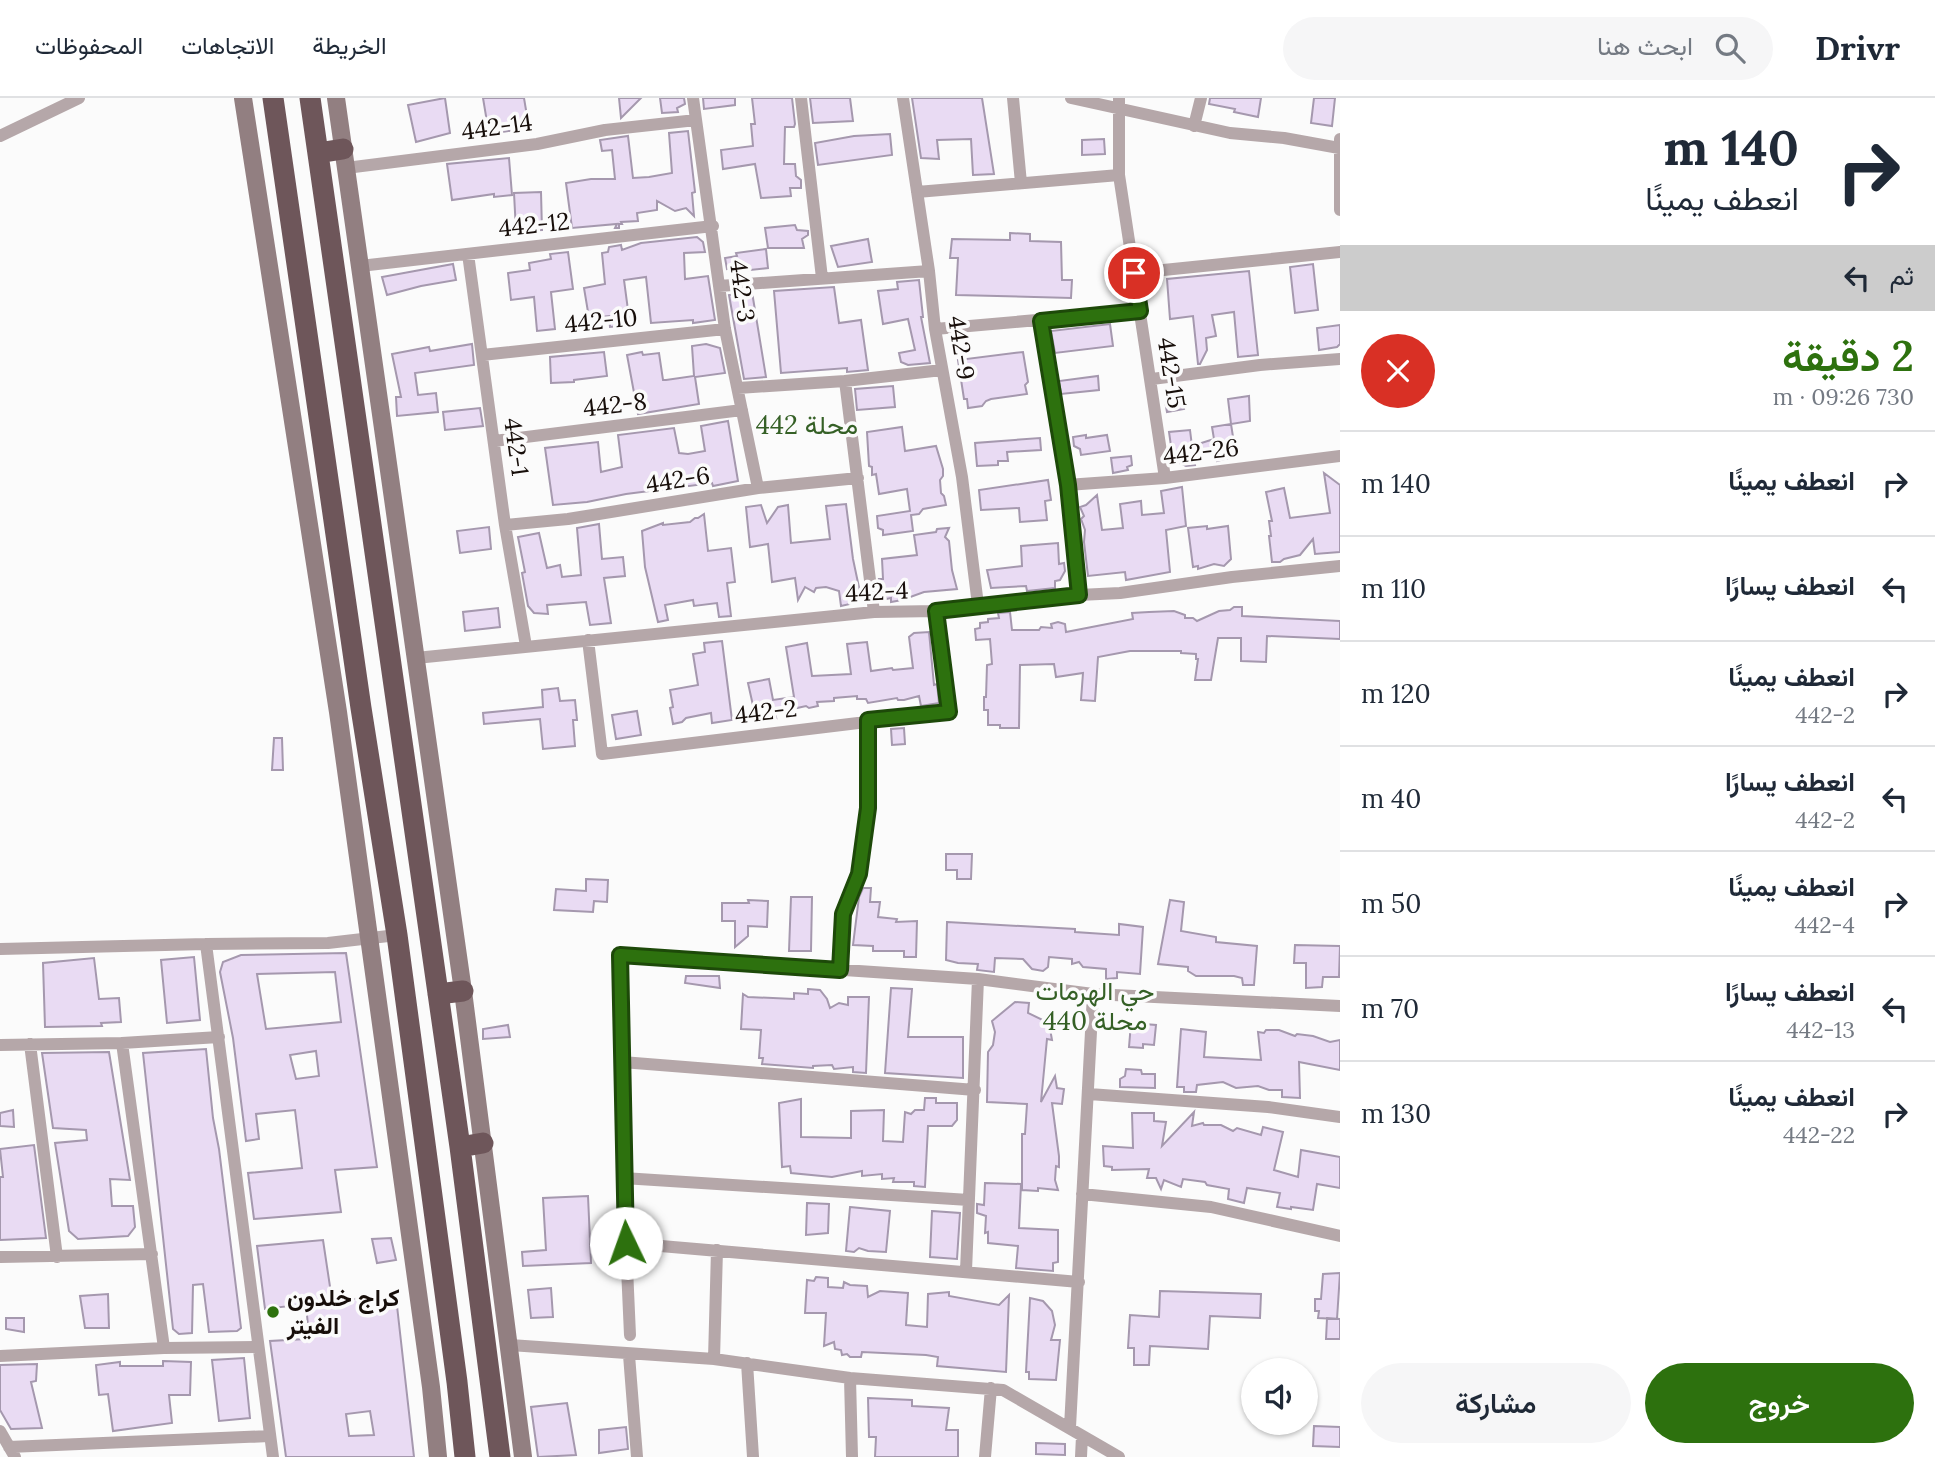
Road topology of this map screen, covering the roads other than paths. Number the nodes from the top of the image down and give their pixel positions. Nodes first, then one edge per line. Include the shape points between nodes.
1 (79, 98) edge
2 (243, 98) edge
3 (273, 98) edge
4 (310, 98) edge
5 (336, 98) edge
6 (693, 98) edge
7 (801, 98) edge
8 (903, 98) edge
9 (1013, 98) edge
10 (1071, 98) edge
11 (1201, 98) edge
12 (1118, 103) edge
13 (696, 120) junction
14 (1194, 126) junction
15 (0, 136) edge
16 (1339, 144) edge
17 (318, 153) junction
18 (345, 159) junction
19 (1119, 174) junction
20 (1021, 183) junction
21 (917, 192) junction
22 (1340, 210) edge
23 (713, 226) junction
24 (1340, 252) edge
25 (468, 254) junction
26 (360, 266) junction
27 (929, 271) junction
28 (1134, 273) junction
29 (822, 278) junction
30 (719, 286) junction
31 (1140, 311) junction
32 (1041, 321) junction
33 (725, 329) junction
34 (935, 329) junction
35 (482, 355) junction
36 (1340, 359) edge
37 (942, 370) junction
38 (1152, 379) junction
39 (845, 381) junction
40 (738, 388) junction
41 (742, 410) junction
42 (494, 441) junction
43 (1340, 456) edge
44 (858, 478) junction
45 (1165, 478) junction
46 (1068, 485) junction
47 (758, 488) junction
48 (505, 525) junction
49 (1340, 566) edge
50 (1079, 595) junction
51 (978, 605) junction
52 (936, 611) junction
53 (874, 612) junction
54 (588, 640) junction
55 (526, 646) junction
56 (416, 658) junction
57 (868, 720) junction
58 (397, 935) junction
59 (370, 939) junction
60 (206, 944) junction
61 (0, 949) edge
62 (840, 970) junction
63 (978, 979) junction
64 (463, 991) junction
65 (438, 994) junction
66 (1093, 994) junction
67 (1340, 1006) edge
68 (219, 1037) junction
69 (122, 1043) junction
70 (30, 1044) junction
71 (0, 1045) edge
72 (622, 1062) junction
73 (975, 1090) junction
74 (1089, 1094) junction
75 (1340, 1117) edge
76 (483, 1143) junction
77 (460, 1147) junction
78 (623, 1178) junction
79 (1082, 1194) junction
80 (969, 1200) junction
81 (1340, 1236) edge
82 (626, 1243) junction
83 (717, 1250) junction
84 (152, 1254) junction
85 (0, 1257) edge
86 (57, 1257) junction
87 (966, 1271) junction
88 (1079, 1282) junction
89 (630, 1335) dead end
90 (510, 1345) junction
91 (257, 1347) junction
92 (164, 1348) junction
93 (629, 1355) junction
94 (0, 1356) edge
95 (714, 1359) junction
96 (747, 1363) junction
97 (850, 1378) junction
98 (491, 1381) junction
99 (457, 1382) junction
100 (991, 1388) junction
101 (1070, 1427) junction
102 (0, 1431) edge
103 (270, 1436) junction
104 (1082, 1436) junction
105 (12, 1452) edge
106 (272, 1457) edge
107 (438, 1457) edge
108 (464, 1457) edge
109 (500, 1457) edge
110 (523, 1457) edge
111 (637, 1457) edge
112 (752, 1457) edge
113 (852, 1457) edge
114 (985, 1457) edge
115 (1081, 1457) edge
116 (1119, 1457) edge

1 - 15 street
2 - 59 main road
3 - 58 highway
4 - 17 highway
5 - 18 main road
6 - 13 street, 442-3
7 - 29 street
8 - 21 street, 442-9
9 - 20 street
10 - 12 street
11 - 14 street
12 - 14 street
12 - 19 street, 442-15
13 - 18 street, 442-14 via 605,130 537,144
13 - 23 street, 442-3
14 - 16 street
16 - 22 street
17 - 18 highway
17 - 65 highway
18 - 26 main road
19 - 20 street
19 - 28 street, 442-15
20 - 21 street
21 - 27 street, 442-9
23 - 25 street, 442-12
23 - 30 street, 442-3
24 - 28 street
25 - 26 street, 442-12
25 - 35 street, 442-1
26 - 56 main road
27 - 29 street
27 - 34 street, 442-9
28 - 31 street, 442-15
29 - 30 street
30 - 33 street, 442-3
31 - 32 street
31 - 38 street, 442-15
32 - 34 street
32 - 46 street
33 - 35 street, 442-10
33 - 40 street, 442-3
34 - 37 street, 442-9
35 - 42 street, 442-1
36 - 38 street
37 - 39 street
37 - 51 street, 442-9 via 962,477
38 - 45 street, 442-15
39 - 40 street
39 - 44 street
40 - 41 street, 442-3
41 - 42 street, 442-8
41 - 47 street, 442-3
42 - 48 street, 442-1
43 - 45 street, 442-26
44 - 47 street, 442-6
44 - 53 street
45 - 46 street, 442-26
46 - 50 street
47 - 48 street, 442-6
48 - 55 street, 442-1
49 - 50 street, 442-4
50 - 51 street, 442-4
51 - 52 street, 442-4
52 - 53 street, 442-4
52 - 57 street, 442-2 via 949,712
53 - 54 street, 442-4
54 - 55 street, 442-4
54 - 57 street, 442-2 via 601,754
55 - 56 street, 442-4
56 - 64 main road
57 - 62 street via 868,808 859,874 843,914
58 - 59 street
58 - 99 highway
59 - 60 street
59 - 107 main road
60 - 61 street
60 - 68 street
62 - 63 street
62 - 72 street via 620,955
63 - 66 street
63 - 73 street
64 - 65 highway
64 - 76 main road
65 - 77 highway
66 - 67 street
66 - 74 street
68 - 69 street
68 - 91 street
69 - 70 street
69 - 84 street
70 - 71 street
70 - 86 street
72 - 73 street
72 - 78 street
73 - 80 street
74 - 75 street
74 - 79 street
76 - 77 highway
76 - 90 main road
77 - 98 highway
78 - 80 street
78 - 82 street
79 - 81 street via 1211,1207
79 - 88 street
80 - 87 street
82 - 83 street
82 - 89 street
83 - 87 street
83 - 95 street
84 - 86 street
84 - 92 street
85 - 86 street
87 - 88 street
88 - 101 street
90 - 93 street
90 - 110 main road
91 - 92 street
91 - 103 street
92 - 94 street
93 - 95 street
93 - 111 street
95 - 96 street
96 - 97 street
96 - 112 street
97 - 100 street
97 - 113 street
98 - 99 highway
98 - 109 highway
99 - 108 highway
100 - 101 street via 1003,1390
100 - 114 street
101 - 104 street
102 - 105 street
103 - 105 street
103 - 106 street
104 - 115 street
104 - 116 street

